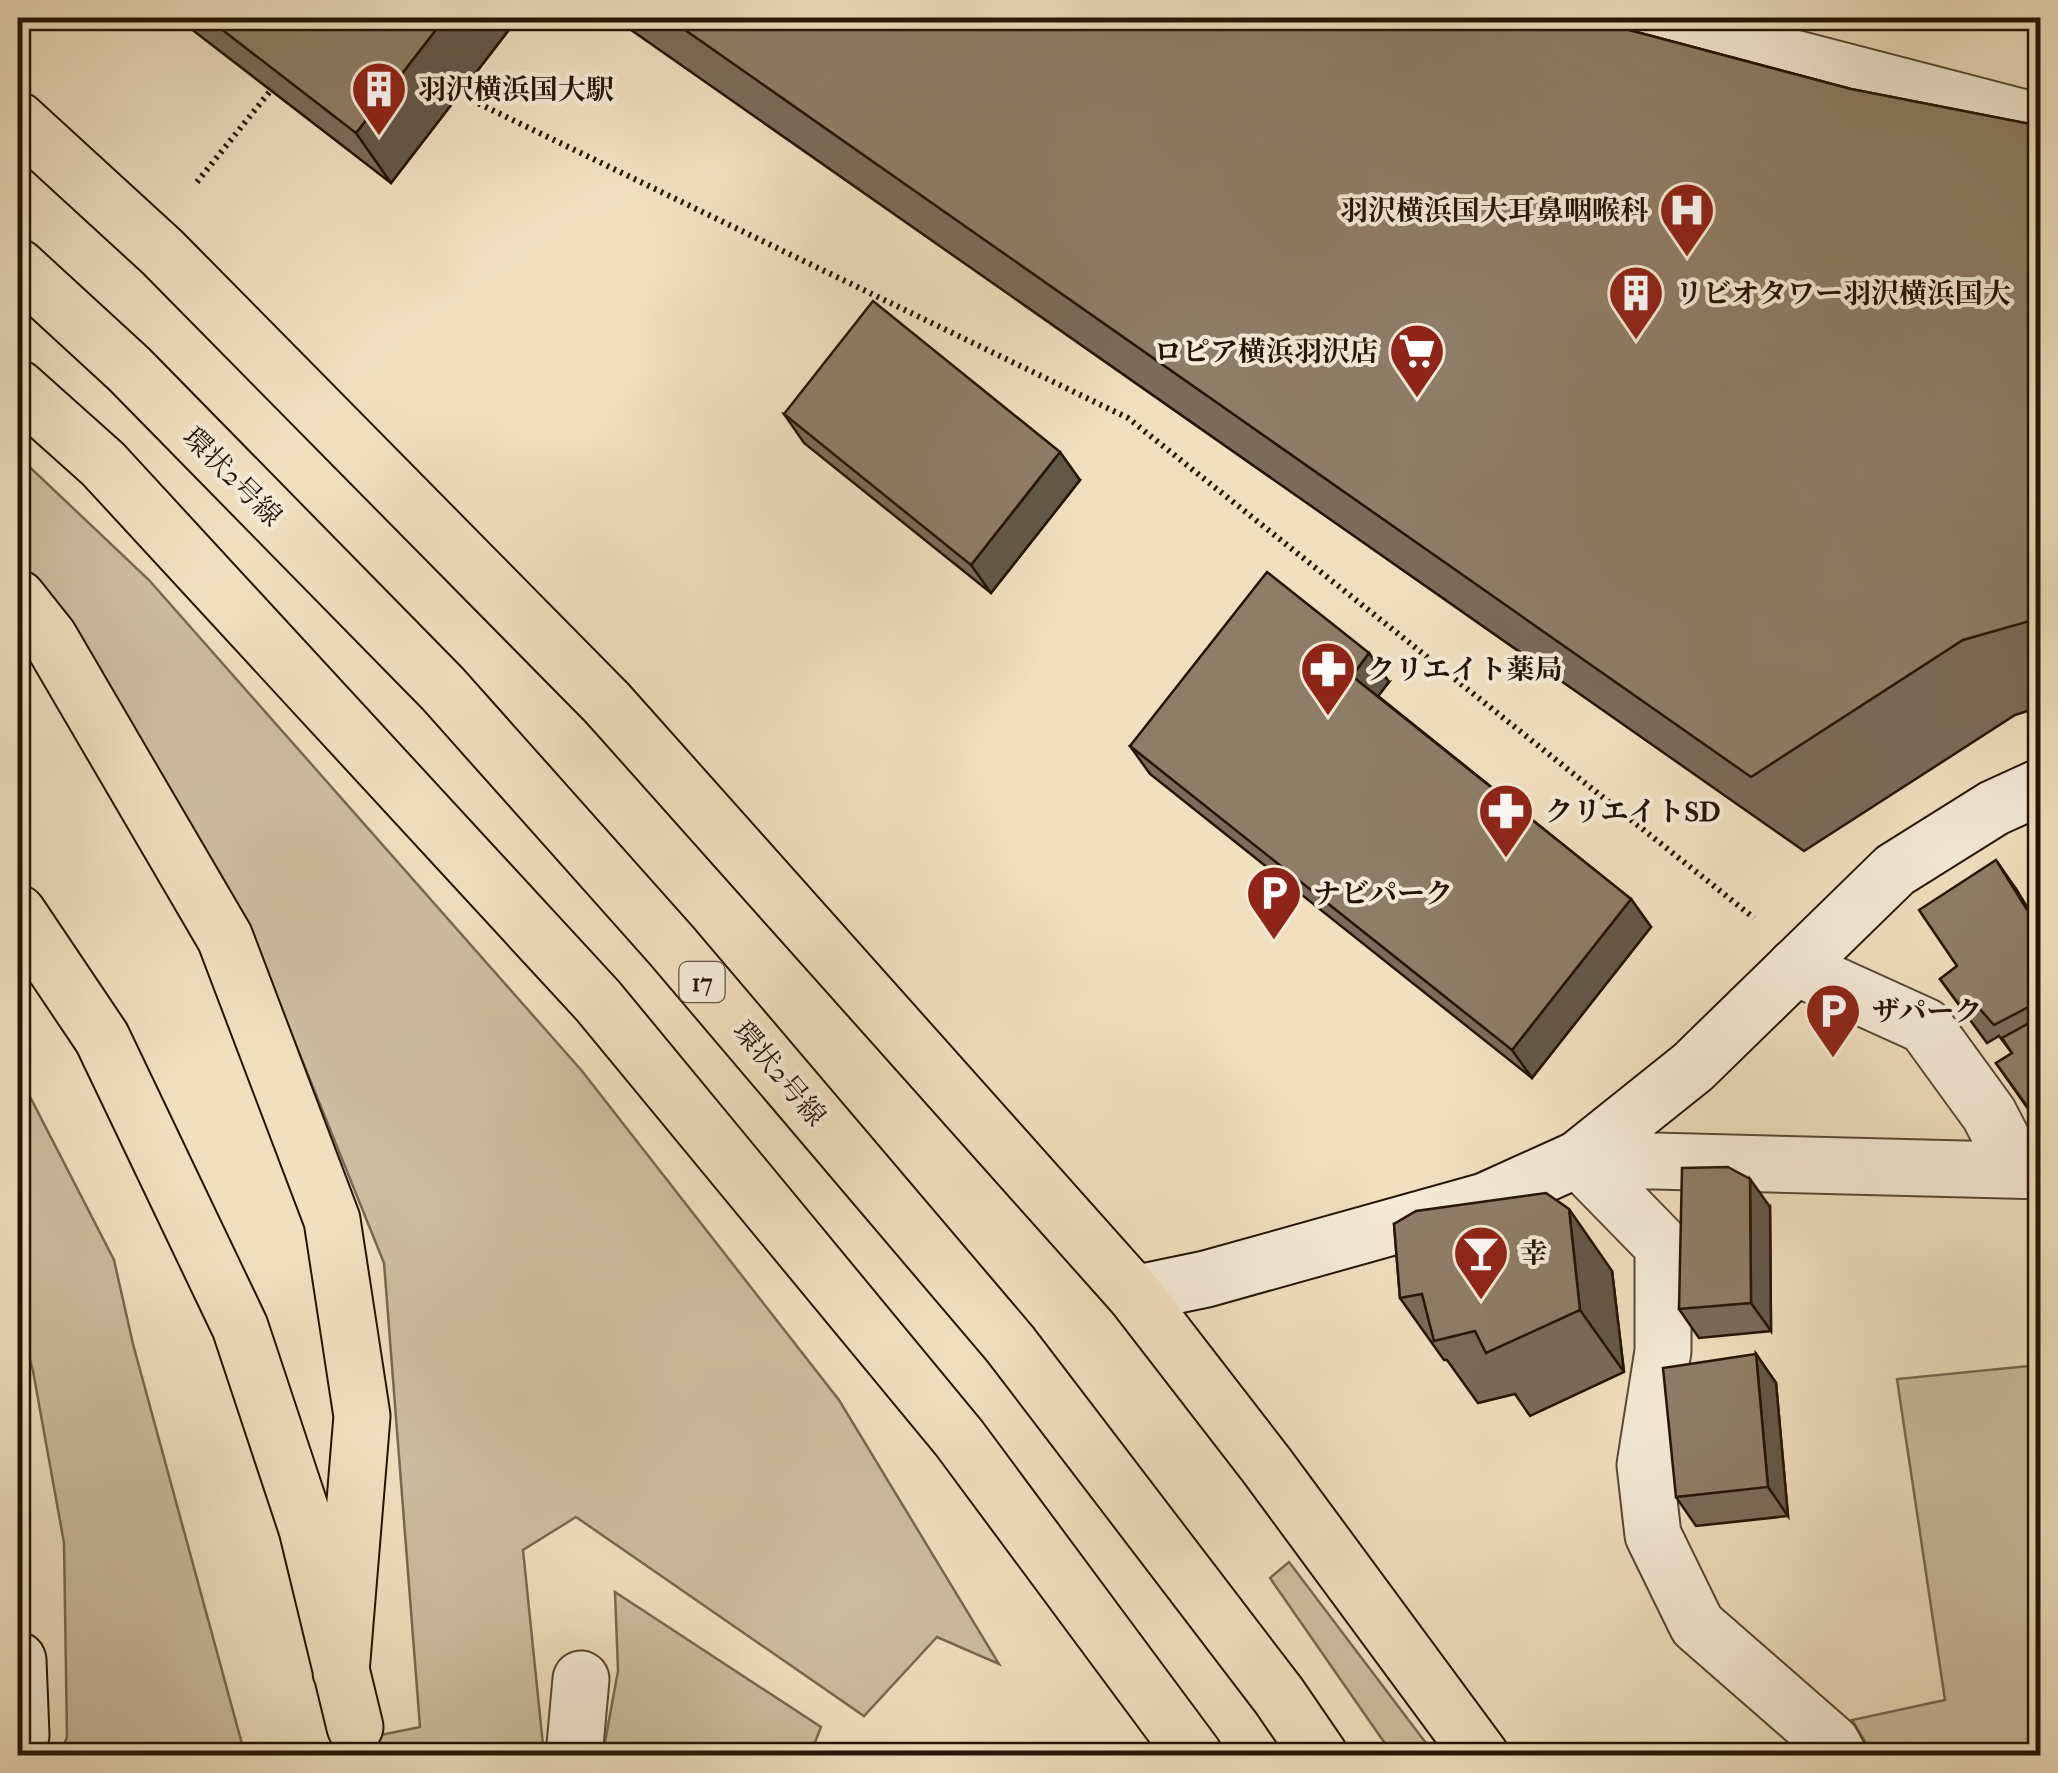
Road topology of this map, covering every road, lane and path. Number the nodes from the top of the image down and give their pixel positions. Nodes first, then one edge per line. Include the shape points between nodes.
1 (1640, 18) edge
2 (281, 77) edge
3 (441, 90) edge
4 (18, 120) edge
5 (2040, 122) edge
6 (197, 182) dead end
7 (18, 267) edge
8 (18, 388) edge
9 (18, 598) edge
10 (2040, 787) edge
11 (1758, 922) dead end
12 (23, 934) edge
13 (1795, 968) junction
14 (1578, 1160) junction
15 (2029, 1170) edge
16 (1134, 1294) junction
17 (18, 1660) edge
18 (341, 1672) junction
19 (581, 1679) dead end
20 (356, 1727) dead end
21 (18, 1747) edge
22 (574, 1756) edge
23 (1194, 1756) edge
24 (1320, 1756) edge
25 (1481, 1756) edge
26 (1839, 1756) edge

1 - 5 street
2 - 6 path
3 - 11 path via 1128,418
4 - 16 main road via 162,252 607,703
7 - 24 main road, 環状2号線 / 17 via 128,369 443,689 671,946 1010,1344
8 - 23 main road via 103,464 598,1001 959,1438
9 - 18 main road via 49,637 225,938 332,1220 362,1416
10 - 13 street via 1894,870
12 - 18 main road via 102,1038 240,1327 307,1529
13 - 14 street via 1693,1068
13 - 15 street via 1924,1026
14 - 15 street
14 - 16 street via 1485,1202
14 - 26 street via 1663,1246 1663,1351 1645,1465 1652,1535 1697,1625
16 - 25 main road
17 - 21 street
18 - 20 main road
19 - 22 street

